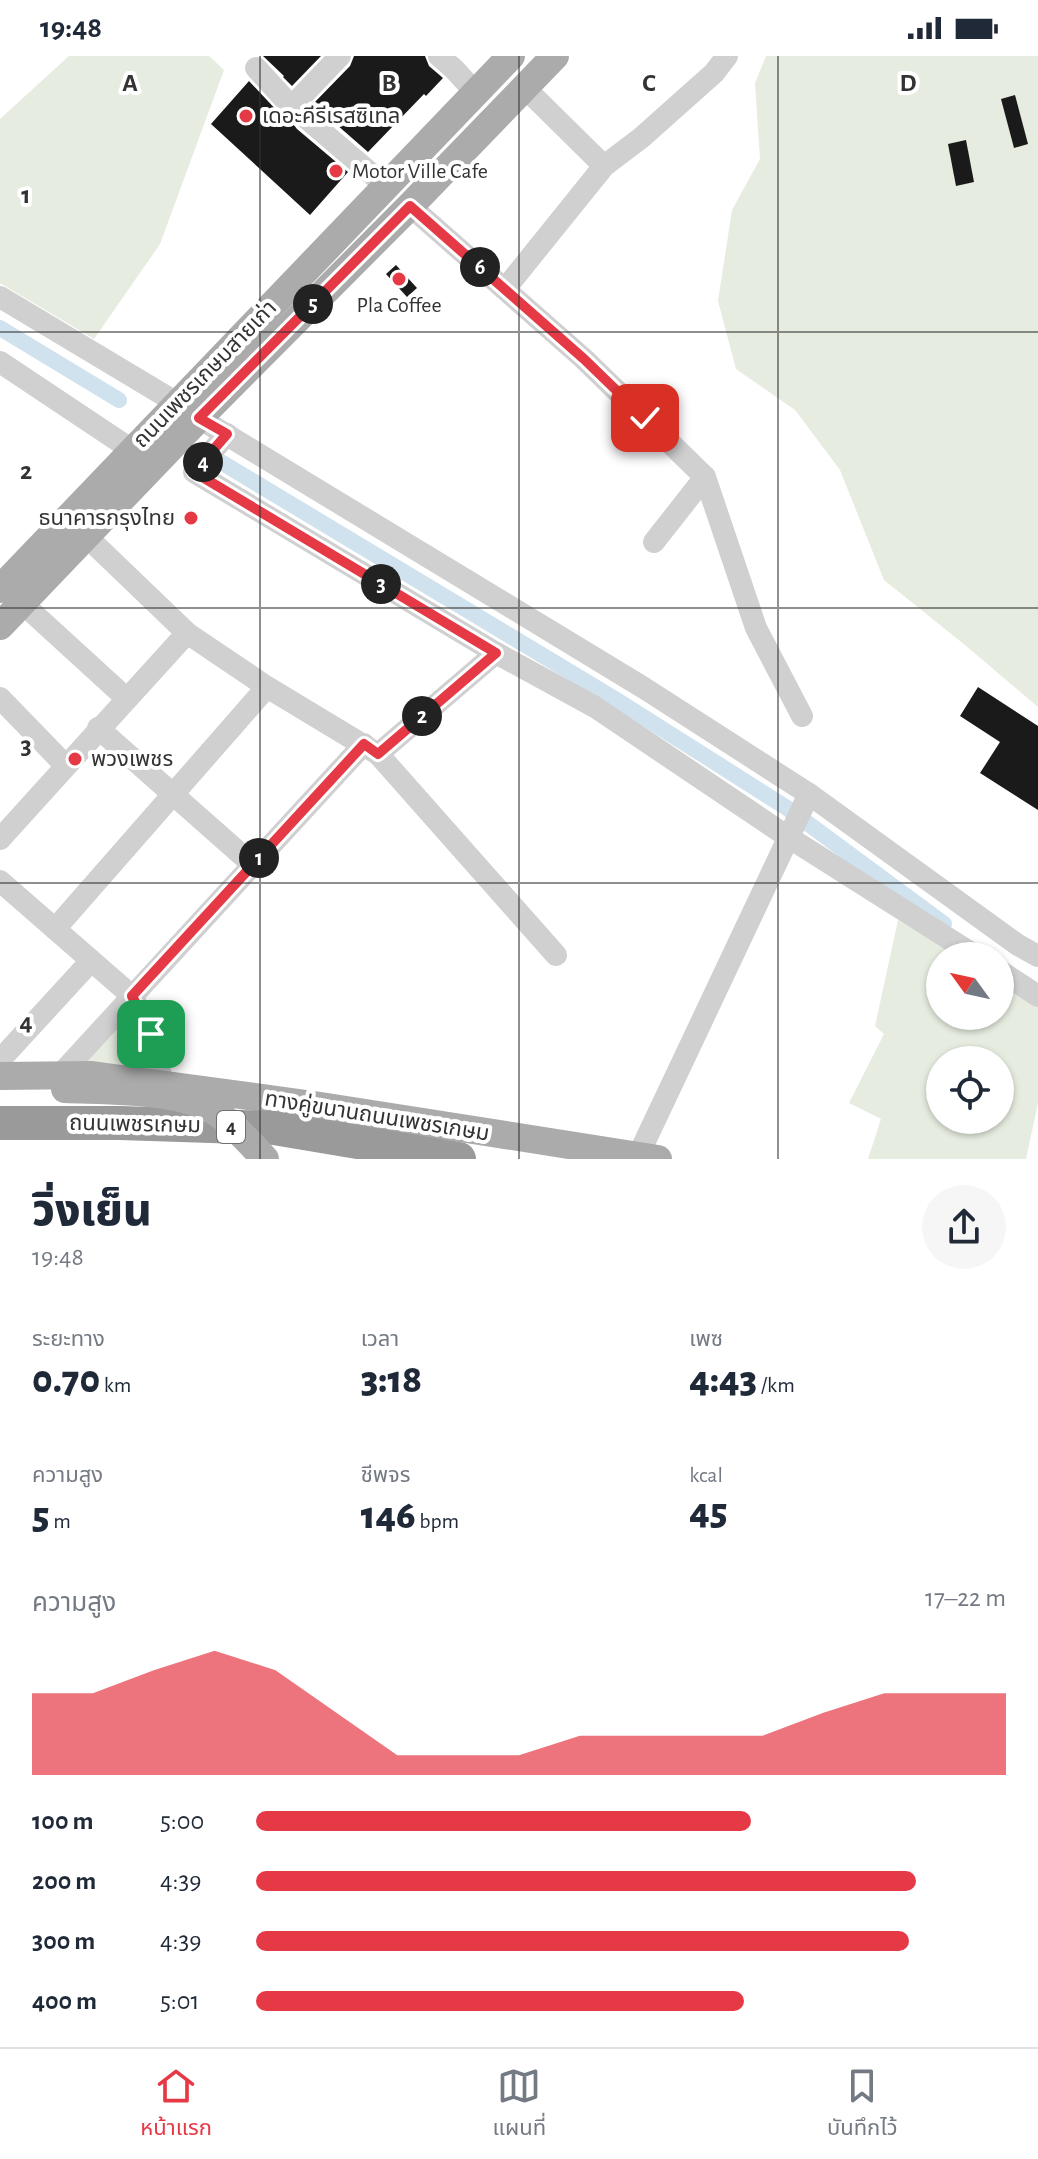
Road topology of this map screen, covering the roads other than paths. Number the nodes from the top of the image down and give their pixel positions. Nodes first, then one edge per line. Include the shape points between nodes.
1 (340, 56) edge
2 (439, 56) edge
3 (511, 56) edge
4 (555, 56) edge
5 (727, 56) edge
6 (256, 68) dead end
7 (525, 88) junction
8 (476, 93) junction
9 (299, 109) junction
10 (604, 166) junction
11 (387, 187) junction
12 (410, 206) junction
13 (505, 289) junction
14 (0, 297) edge
15 (0, 362) edge
16 (188, 410) junction
17 (227, 434) junction
18 (152, 442) junction
19 (705, 477) junction
20 (86, 536) junction
21 (654, 542) dead end
22 (11, 596) edge
23 (0, 626) edge
24 (187, 633) junction
25 (496, 653) junction
26 (267, 687) junction
27 (0, 698) edge
28 (126, 698) junction
29 (802, 716) dead end
30 (98, 728) junction
31 (371, 749) junction
32 (65, 765) junction
33 (173, 794) junction
34 (806, 799) junction
35 (790, 833) junction
36 (0, 839) edge
37 (253, 865) junction
38 (0, 881) edge
39 (55, 929) junction
40 (955, 942) edge
41 (556, 955) dead end
42 (1038, 956) edge
43 (90, 962) junction
44 (1014, 980) edge
45 (132, 996) junction
46 (1038, 996) edge
47 (0, 1060) edge
48 (0, 1076) edge
49 (63, 1082) junction
50 (163, 1085) junction
51 (0, 1091) edge
52 (0, 1123) edge
53 (648, 1158) edge
54 (265, 1159) edge
55 (459, 1159) edge

1 - 9 street via 297,101
2 - 8 street
3 - 8 main road, ถนนเพชรเกษมสายเก่า
4 - 7 main road, ถนนเพชรเกษมสายเก่า
5 - 10 street via 704,83
6 - 9 street
7 - 10 street
7 - 12 main road, ถนนเพชรเกษมสายเก่า
8 - 11 main road, ถนนเพชรเกษมสายเก่า
9 - 11 street
10 - 13 street
11 - 16 main road, ถนนเพชรเกษมสายเก่า
12 - 13 street
12 - 16 main road, ถนนเพชรเกษมสายเก่า
13 - 19 street
14 - 16 street
15 - 18 street
16 - 17 street
16 - 18 main road, ถนนเพชรเกษมสายเก่า
17 - 25 street via 194,472
17 - 34 street via 644,688
18 - 20 main road, ถนนเพชรเกษมสายเก่า
18 - 22 main road, ถนนเพชรเกษมสายเก่า
19 - 21 street
19 - 29 street via 756,628
20 - 22 main road, ถนนเพชรเกษมสายเก่า
20 - 24 street
22 - 23 main road, ถนนเพชรเกษมสายเก่า
22 - 28 street
24 - 26 street
24 - 28 street
25 - 31 street
25 - 35 street via 595,707
26 - 31 street
26 - 33 street
27 - 32 street
28 - 30 street
30 - 32 street
30 - 33 street
31 - 37 street
31 - 41 street
32 - 36 street
33 - 37 street
33 - 39 street
34 - 35 street
34 - 42 street
35 - 40 street
35 - 53 street
37 - 45 street
38 - 39 street
39 - 43 street
43 - 45 street
43 - 47 street
44 - 46 street
45 - 49 street
45 - 50 street via 151,1034
48 - 49 main road, ทางคู่ขนานถนนเพชรเกษม / 4
49 - 50 main road, ทางคู่ขนานถนนเพชรเกษม / 4 via 92,1075
49 - 51 main road
49 - 54 main road, bridge via 165,1094 196,1104 218,1113
50 - 53 main road, ทางคู่ขนานถนนเพชรเกษม / 4
52 - 55 highway, ถนนเพชรเกษม / 4 via 274,1128

